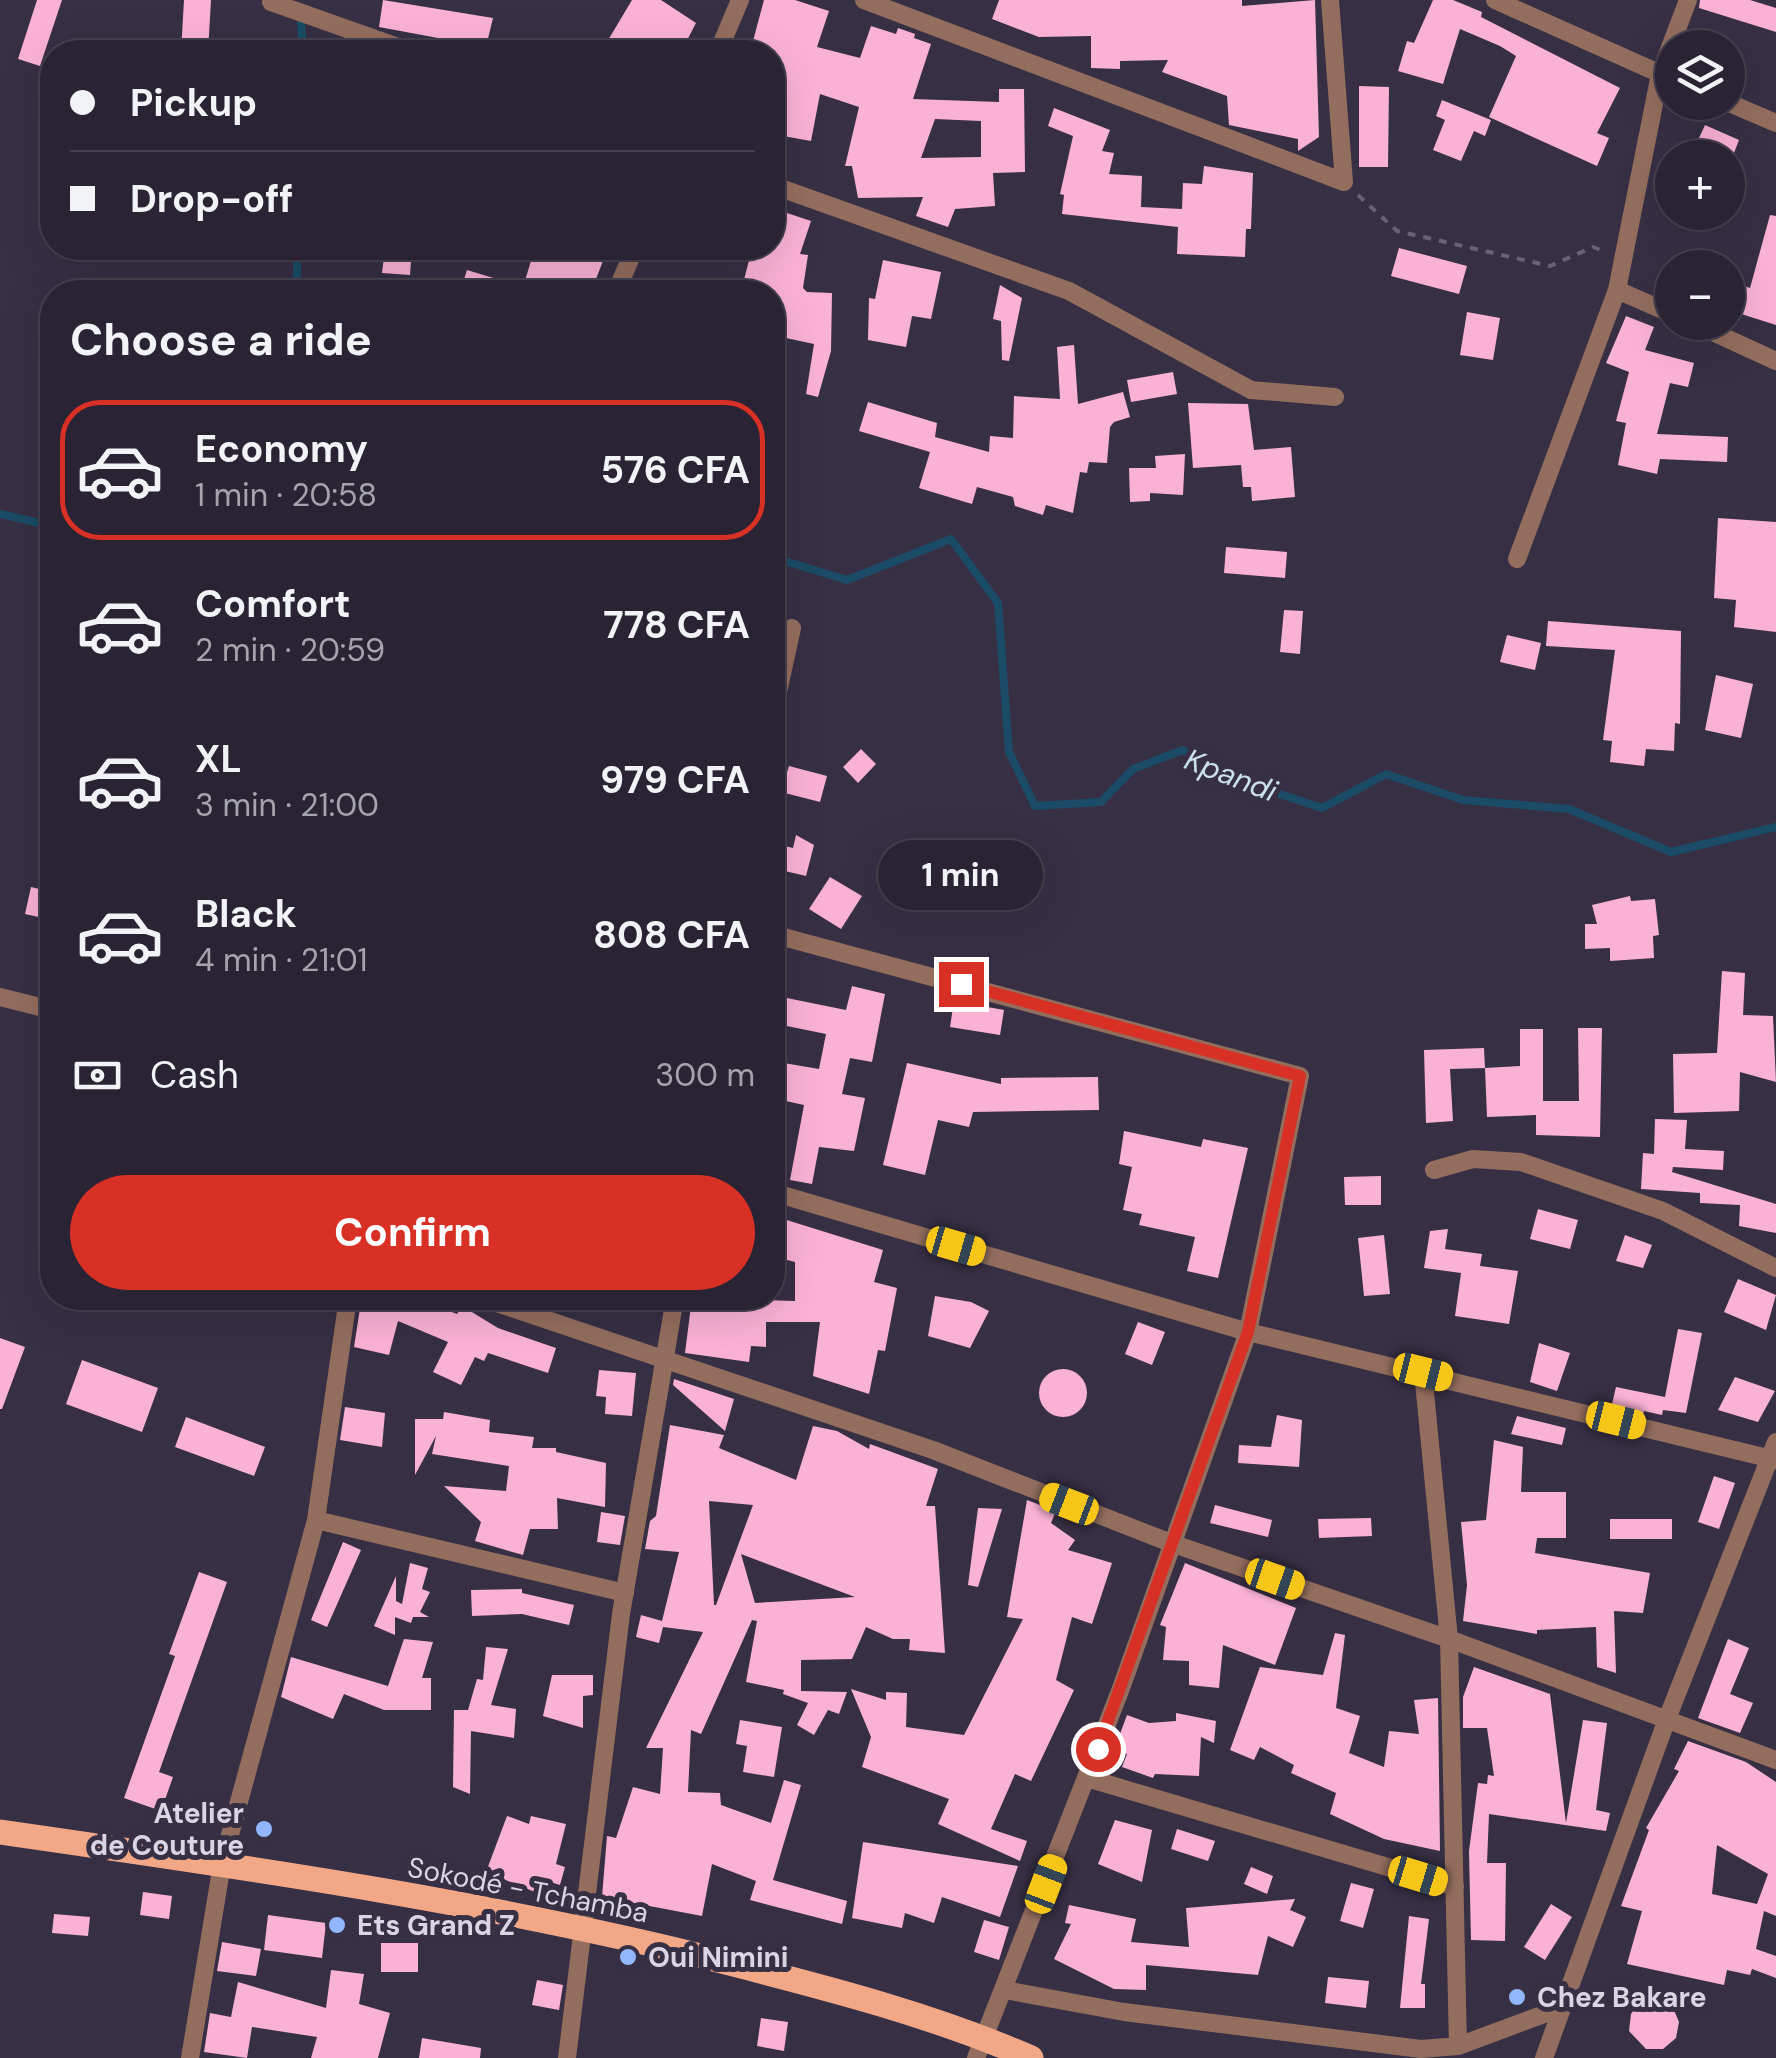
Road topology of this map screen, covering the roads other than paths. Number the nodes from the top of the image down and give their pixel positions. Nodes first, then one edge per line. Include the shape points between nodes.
1 (740, 0) edge
2 (864, 0) edge
3 (1330, 0) edge
4 (1495, 0) edge
5 (1688, 0) edge
6 (271, 2) edge
7 (1679, 30) edge
8 (378, 40) edge
9 (723, 40) edge
10 (1655, 72) edge
11 (1745, 110) edge
12 (1656, 120) edge
13 (1776, 123) edge
14 (785, 190) edge
15 (1617, 290) junction
16 (1655, 307) edge
17 (1731, 340) edge
18 (1776, 360) edge
19 (1335, 397) dead end
20 (1517, 558) dead end
21 (792, 628) dead end
22 (785, 660) edge
23 (785, 937) edge
24 (0, 997) edge
25 (40, 1007) edge
26 (1434, 1170) dead end
27 (785, 1196) edge
28 (1776, 1268) edge
29 (346, 1310) edge
30 (516, 1310) edge
31 (674, 1310) edge
32 (1248, 1332) junction
33 (666, 1362) junction
34 (1423, 1372) junction
35 (1774, 1453) edge
36 (316, 1520) junction
37 (1171, 1543) junction
38 (625, 1592) junction
39 (1448, 1639) junction
40 (1667, 1720) junction
41 (1776, 1760) edge
42 (1087, 1778) junction
43 (0, 1832) edge
44 (222, 1864) junction
45 (1455, 1887) junction
46 (580, 1927) junction
47 (1005, 1990) junction
48 (1563, 2007) junction
49 (1458, 2046) junction
50 (980, 2048) edge
51 (190, 2058) edge
52 (567, 2058) edge
53 (1032, 2058) edge
54 (1544, 2058) edge

1 - 9 street
2 - 3 street via 1344,182
4 - 10 street
5 - 7 street
6 - 8 street
11 - 13 street
12 - 15 street
14 - 19 street via 1069,291 1251,390
15 - 16 street
15 - 20 street
17 - 18 street
21 - 22 street
23 - 32 street via 1300,1076
24 - 25 street
26 - 28 street via 1473,1159 1521,1162 1664,1211
27 - 32 street
29 - 36 street
30 - 33 street
31 - 33 street
32 - 34 street
32 - 37 street
33 - 37 street via 933,1450
33 - 38 street
34 - 35 street
34 - 39 street
35 - 40 street
36 - 38 street
36 - 44 street
37 - 39 street
37 - 42 street
38 - 46 street
39 - 40 street
39 - 45 street
40 - 41 street
40 - 48 street
42 - 45 street
42 - 47 street
43 - 44 main road, Sokodé - Tchamba
44 - 46 main road, Sokodé - Tchamba
44 - 51 street
45 - 49 street
46 - 50 main road, Sokodé - Tchamba via 808,1983
46 - 52 street
47 - 49 street via 1218,2024 1421,2049
47 - 50 street
48 - 49 street
48 - 54 street
50 - 53 main road, Sokodé - Tchamba

